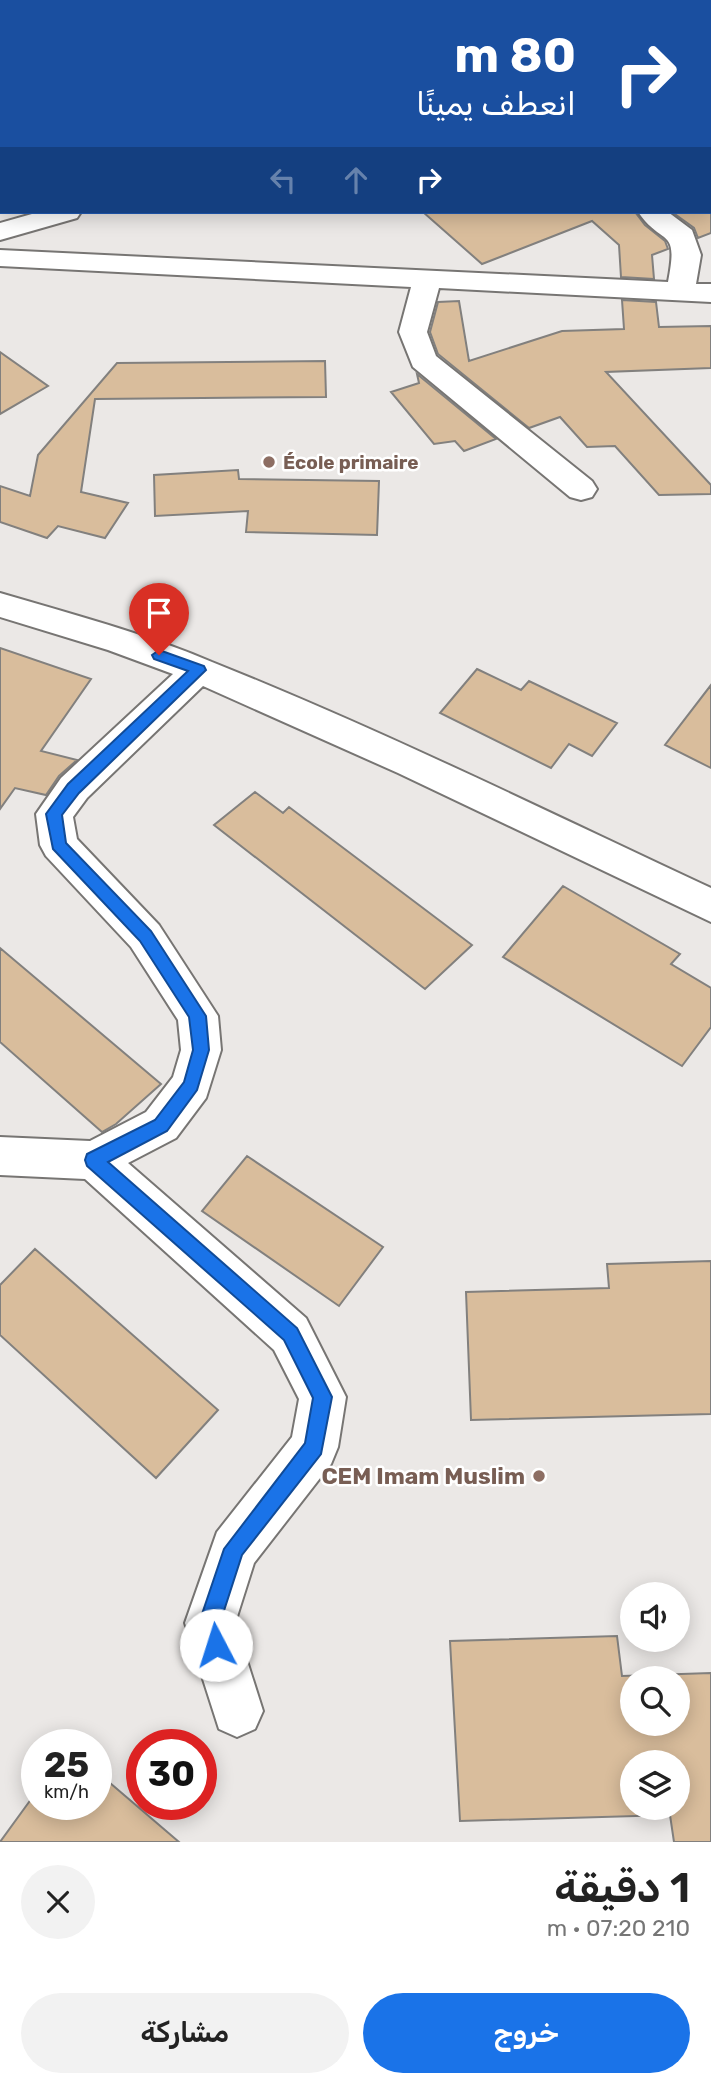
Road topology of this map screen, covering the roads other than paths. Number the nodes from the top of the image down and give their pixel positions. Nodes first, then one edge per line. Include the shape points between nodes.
1 (60, 214) edge
2 (654, 214) edge
3 (0, 232) edge
4 (0, 258) edge
5 (428, 277) junction
6 (680, 291) junction
7 (711, 293) edge
8 (581, 489) dead end
9 (0, 605) edge
10 (199, 670) junction
11 (711, 906) edge
12 (0, 1156) edge
13 (93, 1160) junction
14 (237, 1711) dead end

1 - 3 street
2 - 6 street via 682,236 687,255
4 - 5 street
5 - 6 street
5 - 8 street via 413,332 423,360
6 - 7 street
9 - 10 street
10 - 11 street via 411,763
10 - 13 street via 74,789 54,814 59,845 145,936 198,1016 201,1050 191,1085 161,1125
12 - 13 street
13 - 14 street via 290,1334 323,1397 314,1447 234,1549 210,1623

